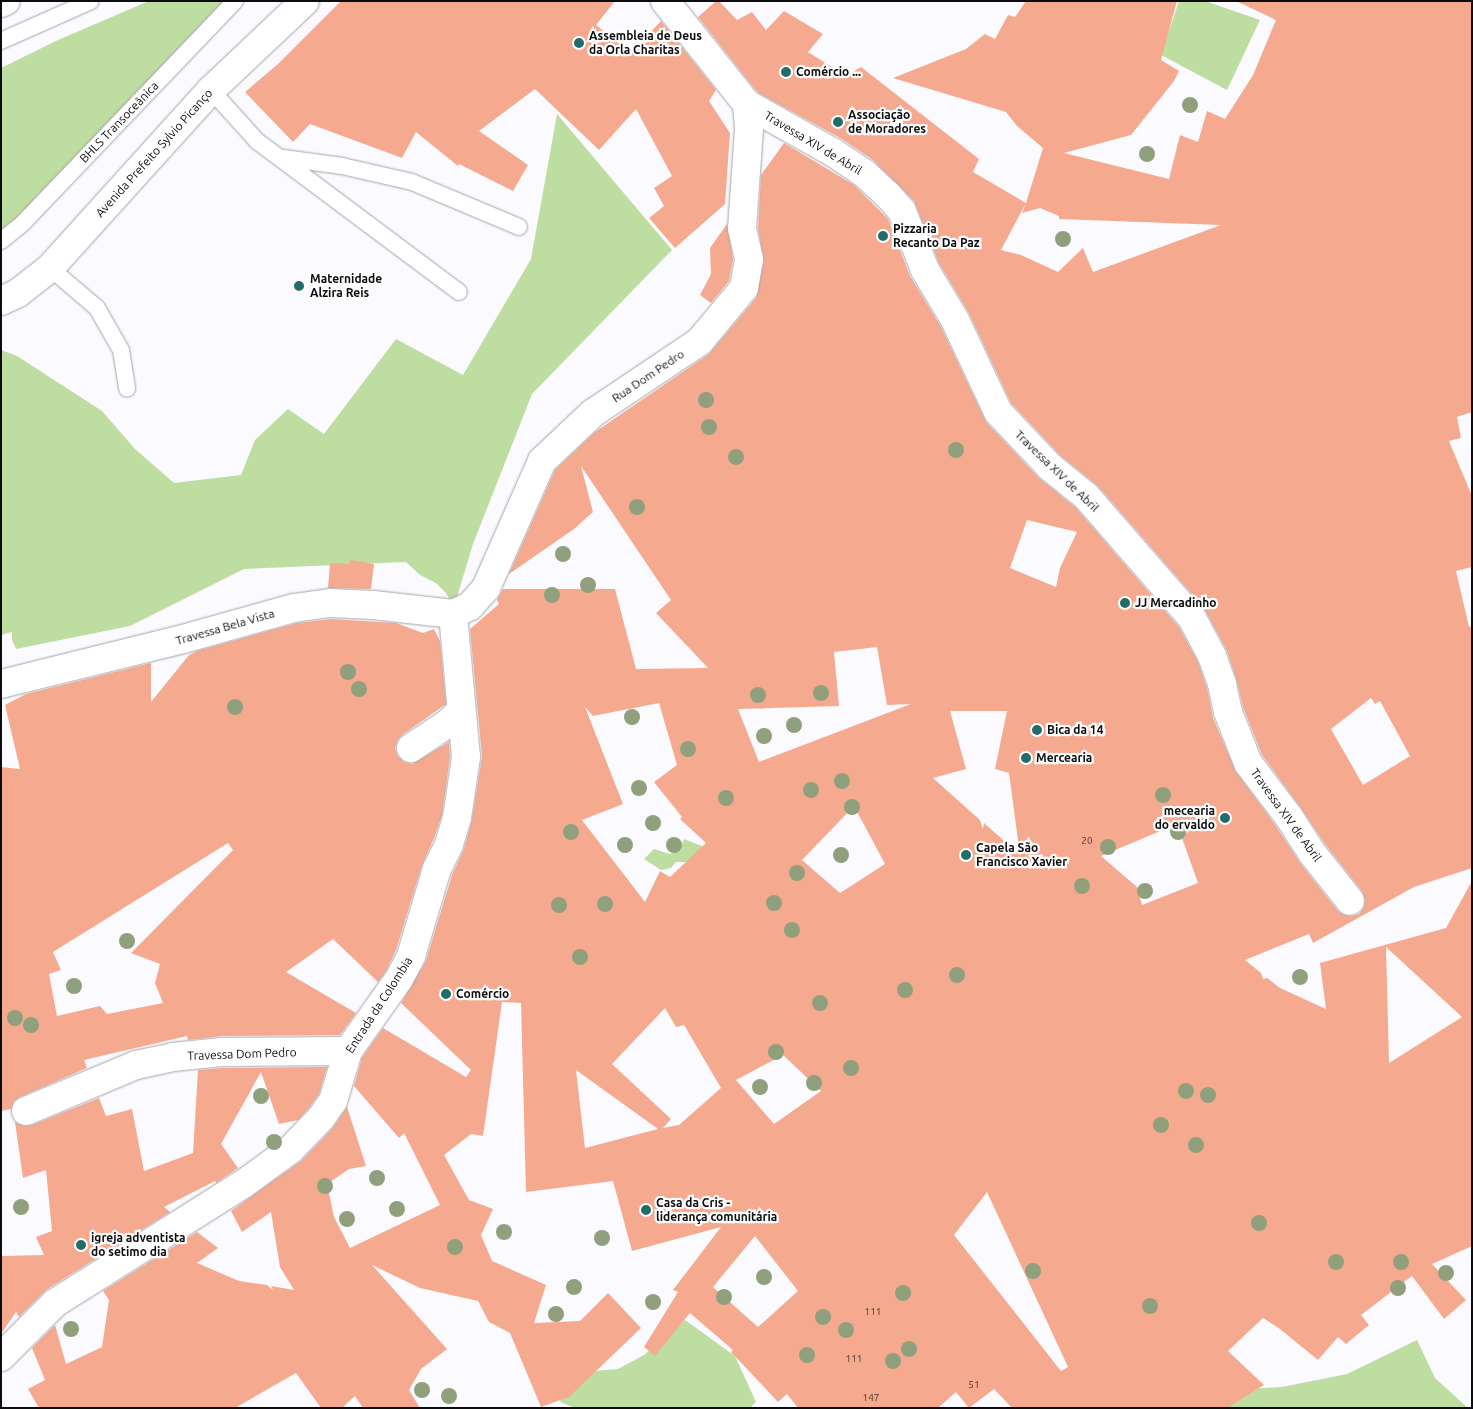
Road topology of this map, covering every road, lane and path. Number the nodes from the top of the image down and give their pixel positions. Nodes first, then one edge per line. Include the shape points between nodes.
1 (6, 1) edge
2 (91, 1) edge
3 (235, 1) edge
4 (305, 1) edge
5 (665, 1) edge
6 (1, 3) edge
7 (1, 41) edge
8 (211, 90) junction
9 (747, 104) junction
10 (282, 158) junction
11 (520, 227) dead end
12 (1, 241) edge
13 (50, 268) junction
14 (459, 292) dead end
15 (1, 301) edge
16 (127, 389) dead end
17 (453, 614) junction
18 (1, 684) edge
19 (461, 711) junction
20 (411, 748) dead end
21 (1350, 901) dead end
22 (348, 1051) junction
23 (26, 1112) dead end
24 (1, 1358) edge

1 - 6 street
2 - 7 lane
3 - 12 lane, BHLS Transoceânica via 23,223
4 - 8 street, Avenida Prefeito Sylvio Picanço
5 - 9 street
8 - 10 lane via 258,141
8 - 13 street, Avenida Prefeito Sylvio Picanço
9 - 17 street, Rua Dom Pedro via 749,128 742,229 749,259 744,288 700,341 593,413 542,461 486,588 470,606
9 - 21 street, Travessa XIV de Abril via 834,152 864,173 902,211 925,270 955,320 998,412 1050,467 1086,496 1192,618 1212,656 1231,722 1248,763
10 - 11 lane via 342,166 412,182
10 - 14 lane
13 - 15 street, Avenida Prefeito Sylvio Picanço via 18,293
13 - 16 lane via 97,308 122,350
17 - 18 street, Travessa Bela Vista via 330,603 294,608
17 - 19 street, Entrada da Colombia
19 - 20 street
19 - 22 street, Entrada da Colombia via 466,757 460,800 419,935 399,979
22 - 23 street, Travessa Dom Pedro via 222,1052 173,1056 136,1065
22 - 24 street, Entrada da Colombia via 333,1101 290,1150 242,1185 55,1303

